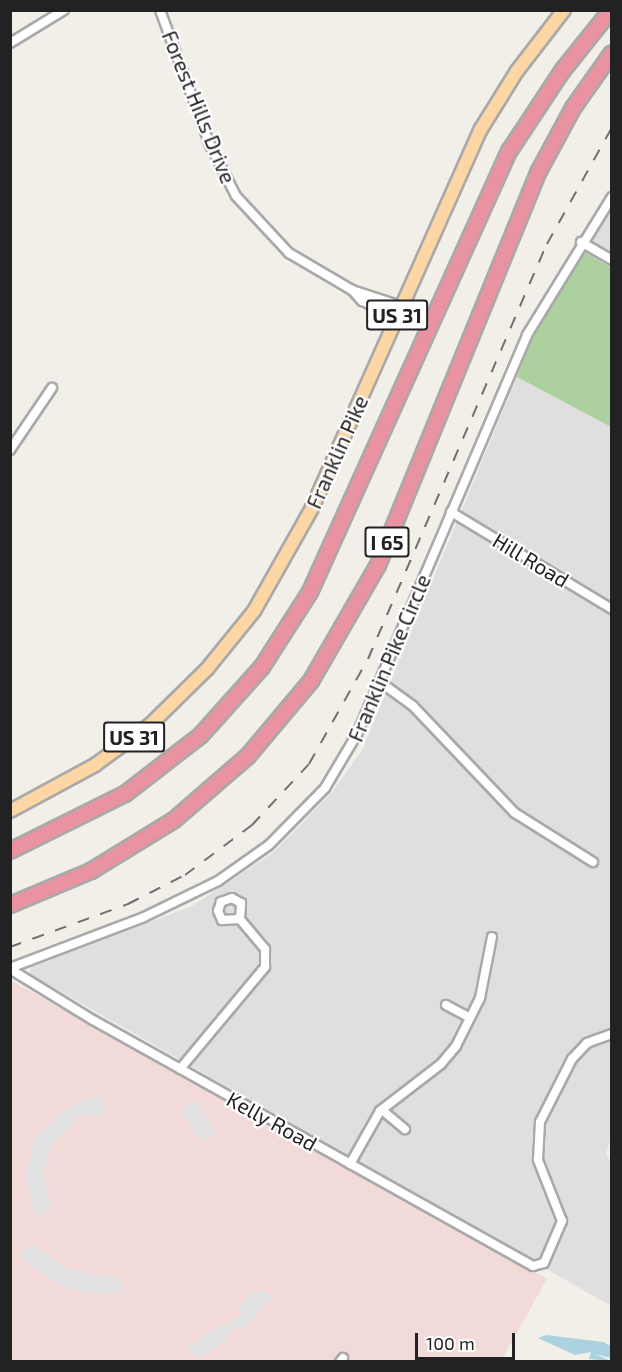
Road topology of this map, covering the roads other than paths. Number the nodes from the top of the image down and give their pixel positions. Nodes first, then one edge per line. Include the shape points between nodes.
1 (64, 10) edge
2 (160, 10) edge
3 (564, 10) edge
4 (611, 10) edge
5 (10, 44) edge
6 (612, 53) edge
7 (612, 197) edge
8 (581, 242) junction
9 (612, 260) edge
10 (352, 290) junction
11 (399, 312) junction
12 (52, 388) dead end
13 (10, 450) edge
14 (451, 512) junction
15 (612, 609) edge
16 (380, 682) junction
17 (10, 811) edge
18 (10, 851) edge
19 (593, 862) dead end
20 (10, 905) edge
21 (240, 919) dead end
22 (492, 937) dead end
23 (10, 968) edge
24 (446, 1005) dead end
25 (470, 1018) junction
26 (612, 1034) edge
27 (180, 1069) junction
28 (382, 1110) junction
29 (405, 1129) dead end
30 (350, 1164) junction

1 - 5 street
2 - 10 street, Forest Hills Drive via 210,145 236,196 289,253
3 - 11 main road, Franklin Pike / US 31 via 517,71 482,129
4 - 18 highway, I 65 via 563,70 510,150 310,592 262,668 201,735 125,794
6 - 20 highway, I 65 via 573,108 539,171 378,565 311,681 252,752 174,820 91,871
7 - 8 street, Franklin Pike Circle
8 - 9 street
8 - 14 street, Franklin Pike Circle via 527,335
10 - 11 street, Forest Hills Drive
10 - 11 street, Forest Hills Drive via 362,301
11 - 17 main road, Franklin Pike / US 31 via 292,548 236,636 178,699 122,746
12 - 13 street
14 - 15 street, Hill Road
14 - 16 street, Franklin Pike Circle
16 - 19 street via 413,706 515,813
16 - 23 street, Franklin Pike Circle via 338,771 304,811 252,858 164,909
21 - 27 street via 265,949 265,967
22 - 25 street via 483,989
23 - 27 street, Kelly Road
24 - 25 street
25 - 28 street via 446,1059
26 - 30 street, Kelly Road via 587,1043 572,1059 540,1122 538,1160 562,1221 554,1244 537,1266
27 - 30 street, Kelly Road
28 - 29 street
28 - 30 street

